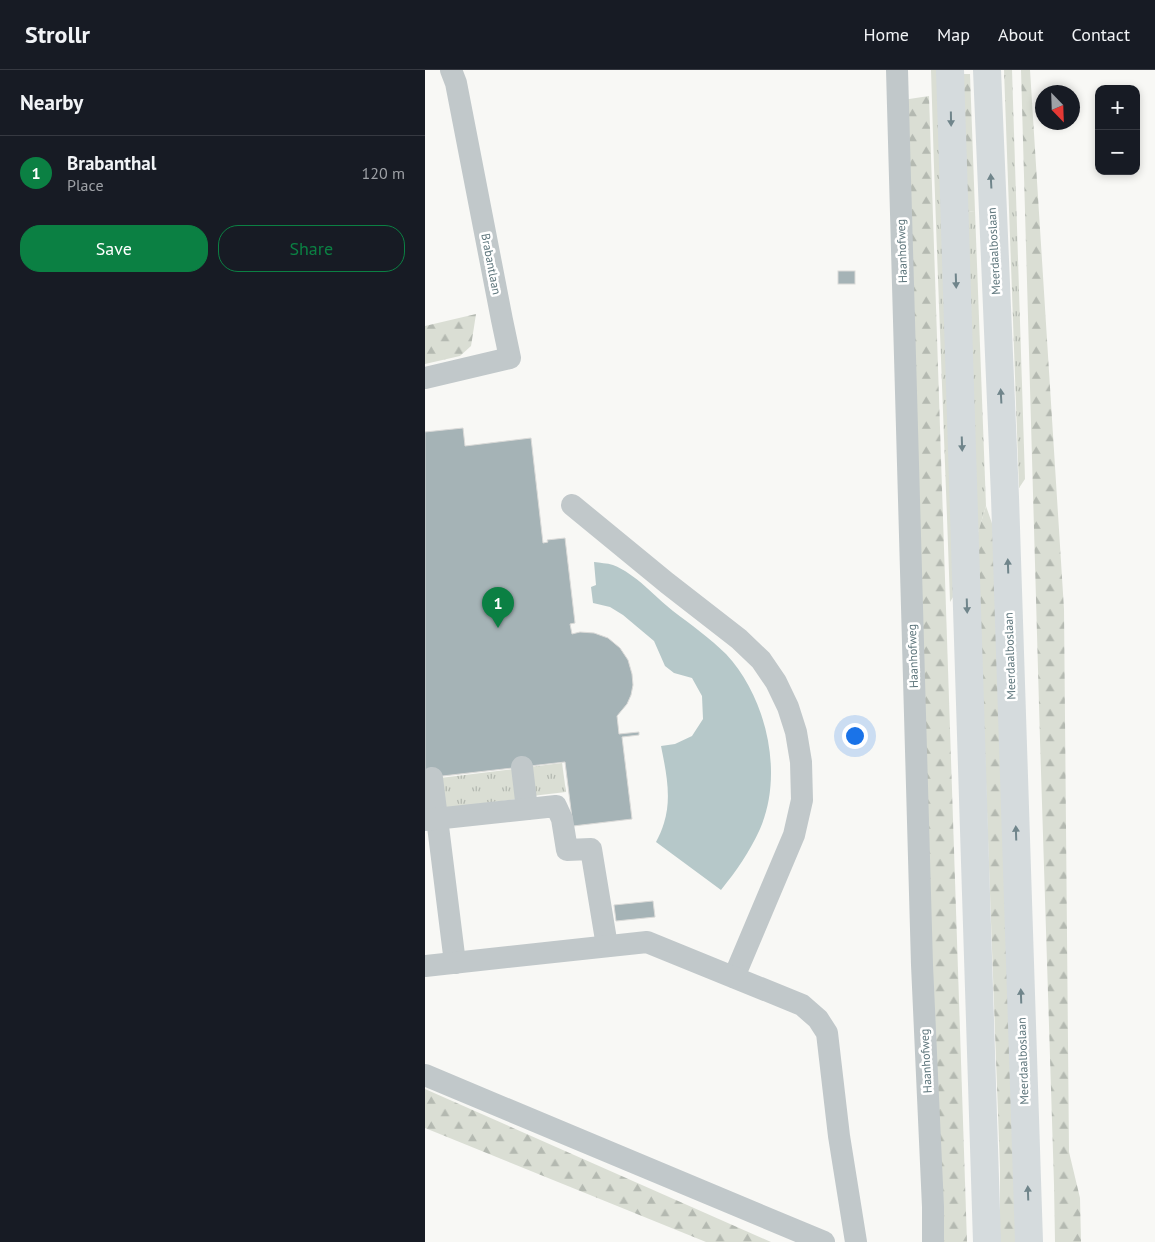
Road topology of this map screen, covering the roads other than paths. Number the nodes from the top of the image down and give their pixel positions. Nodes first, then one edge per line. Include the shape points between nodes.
1 (897, 70) edge
2 (950, 70) edge
3 (987, 70) edge
4 (455, 74) edge
5 (425, 378) edge
6 (572, 505) dead end
7 (522, 767) dead end
8 (431, 778) dead end
9 (527, 809) junction
10 (431, 820) edge
11 (607, 946) junction
12 (455, 963) junction
13 (425, 966) edge
14 (734, 977) junction
15 (425, 1075) edge
16 (824, 1242) edge
17 (856, 1242) edge
18 (933, 1242) edge
19 (987, 1242) edge
20 (1029, 1242) edge

1 - 18 street, Haanhofweg
2 -> 19 highway
20 -> 3 highway, Meerdaalboslaan via 1006,507
4 - 5 street, Brabantlaan via 510,358
6 - 14 street via 739,639 761,660 788,707 801,762 802,800 794,834
7 - 9 street
8 - 10 street
9 - 10 street
9 - 11 street via 556,806 562,819 567,850 591,848
10 - 12 street
11 - 12 street
11 - 14 street via 647,942
12 - 13 street
14 - 17 street via 802,1005 819,1019 827,1033
15 - 16 street

